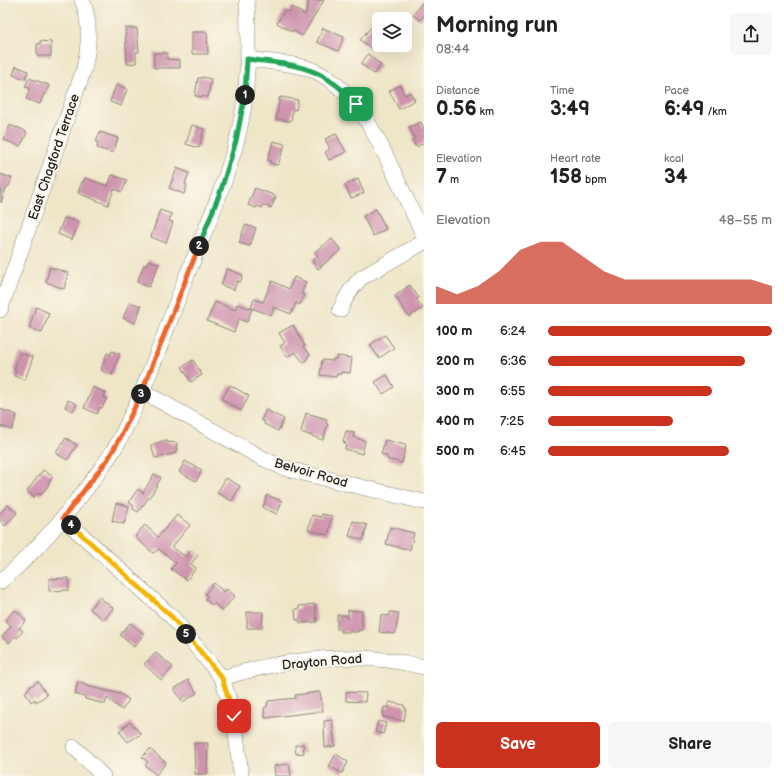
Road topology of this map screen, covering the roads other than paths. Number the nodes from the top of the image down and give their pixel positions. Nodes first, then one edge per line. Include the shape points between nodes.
1 (82, 0) edge
2 (247, 0) edge
3 (247, 59) junction
4 (424, 236) edge
5 (424, 242) edge
6 (0, 310) edge
7 (340, 310) dead end
8 (142, 391) junction
9 (424, 502) edge
10 (63, 518) junction
11 (0, 582) edge
12 (424, 667) edge
13 (222, 678) junction
14 (74, 747) dead end
15 (103, 776) edge
16 (241, 776) edge

1 - 6 street, East Chagford Terrace via 88,37 84,69
2 - 3 street
3 - 4 street via 310,69 346,93 370,126
3 - 8 street via 240,125 224,183
5 - 7 street via 361,278 345,298
8 - 9 street, Belvoir Road via 284,468
8 - 10 street via 108,459
10 - 11 street via 34,551
10 - 13 street via 172,617
12 - 13 street, Drayton Road via 407,662 358,658 310,660 246,671
13 - 16 street via 234,716
14 - 15 street

